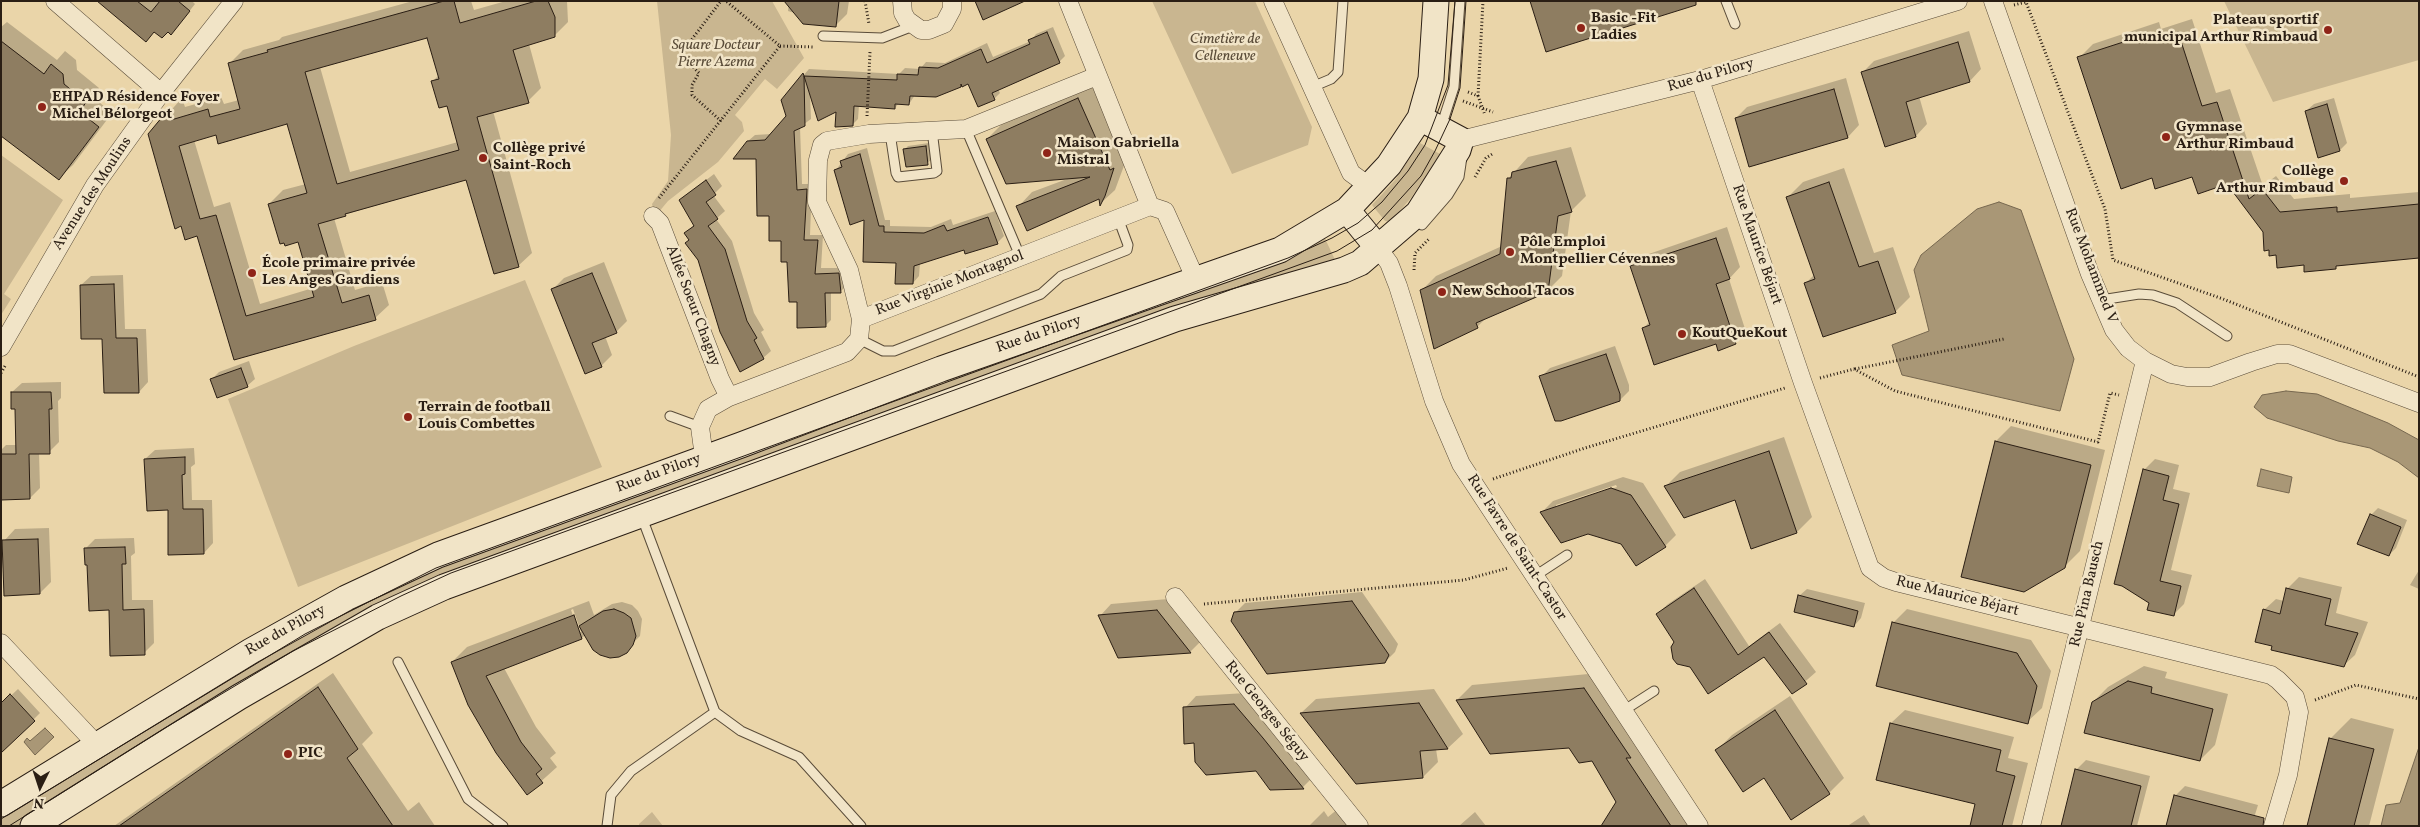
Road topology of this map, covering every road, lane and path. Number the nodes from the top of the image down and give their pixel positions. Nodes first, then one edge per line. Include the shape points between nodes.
1 (55, 1) edge
2 (234, 1) edge
3 (721, 1) edge
4 (726, 1) edge
5 (865, 1) edge
6 (902, 1) edge
7 (952, 1) edge
8 (1068, 1) edge
9 (1272, 1) edge
10 (1343, 1) edge
11 (1436, 1) edge
12 (1460, 1) edge
13 (1483, 1) edge
14 (1726, 1) edge
15 (1958, 1) edge
16 (1995, 5) edge
17 (1735, 24) dead end
18 (913, 26) junction
19 (823, 36) dead end
20 (870, 37) junction
21 (871, 49) dead end
22 (1096, 76) junction
23 (1700, 80) junction
24 (1312, 87) junction
25 (160, 93) junction
26 (1478, 96) dead end
27 (721, 121) junction
28 (966, 129) junction
29 (1440, 129) junction
30 (932, 130) junction
31 (890, 133) junction
32 (866, 134) junction
33 (1370, 186) junction
34 (1150, 206) junction
35 (654, 209) joint
36 (1347, 210) junction
37 (1118, 218) junction
38 (1414, 232) dead end
39 (1390, 245) junction
40 (1020, 256) junction
41 (1196, 280) junction
42 (2101, 300) junction
43 (861, 319) junction
44 (2228, 336) dead end
45 (859, 339) junction
46 (2004, 339) dead end
47 (1, 347) edge
48 (2145, 361) junction
49 (1854, 369) dead end
50 (2419, 377) edge
51 (729, 397) junction
52 (2419, 403) edge
53 (670, 416) dead end
54 (700, 427) junction
55 (704, 457) junction
56 (640, 513) junction
57 (1567, 555) dead end
58 (1524, 560) junction
59 (1535, 576) junction
60 (1179, 601) joint
61 (2080, 629) junction
62 (1, 643) edge
63 (398, 662) dead end
64 (1654, 691) dead end
65 (2419, 699) edge
66 (2298, 706) junction
67 (1623, 711) junction
68 (715, 712) junction
69 (98, 746) junction
70 (1, 804) edge
71 (33, 826) edge
72 (503, 826) edge
73 (607, 826) edge
74 (861, 826) edge
75 (1359, 826) edge
76 (1699, 826) edge
77 (2031, 826) edge
78 (2274, 826) edge

1 - 25 street
2 - 25 street, Avenue des Moulins
3 - 27 path via 683,54 699,74 692,85 692,95
4 - 27 path via 780,46
5 - 20 path
6 - 18 street via 903,13
7 - 18 street via 950,17 937,28 921,30
8 - 22 street
9 - 24 street
10 - 24 lane via 1338,72 1331,79
11 - 29 main road via 1431,79
12 - 29 lane via 1454,87
13 - 26 path
14 - 17 lane
15 - 23 street, Rue du Pilory
16 - 42 street, Rue Mohammed V
16 - 50 path via 2026,2 2105,209 2113,260 2223,299
18 - 20 lane via 882,38
19 - 20 lane
21 - 32 path
22 - 28 street
22 - 34 street
23 - 29 street, Rue du Pilory
23 - 61 street, Rue Maurice Béjart via 1806,392 1870,568 1896,582
24 - 33 street via 1351,173
25 - 47 street, Avenue des Moulins via 96,185
27 - 35 path
28 - 30 street
28 - 40 lane
29 - 33 main road, Rue du Pilory via 1389,166
29 - 38 lane via 1463,163 1459,177 1434,213
29 - 39 main road, Rue du Pilory via 1450,166 1418,213
30 - 31 street
30 - 31 lane via 938,171 898,177
31 - 32 street
32 - 43 street via 827,141 822,145 818,160 817,202 849,270
33 - 36 main road, Rue du Pilory
34 - 37 street, Rue Virginie Montagnol
34 - 41 street via 1165,211
35 - 51 street, Allée Soeur Chagny
36 - 39 main road
36 - 41 main road, Rue du Pilory via 1280,250
37 - 40 street, Rue Virginie Montagnol
37 - 45 lane via 1127,250 1061,276 1041,294 894,351 883,350
39 - 56 main road, Rue du Pilory via 1344,270 1175,319
39 - 58 street, Rue Favre de Saint-Castor via 1389,263 1434,401 1461,464
40 - 43 street, Rue Virginie Montagnol
41 - 55 main road, Rue du Pilory via 941,369
42 - 44 lane via 2153,295 2177,303
42 - 48 street, Rue Mohammed V via 2114,330 2128,348
43 - 45 street, Rue Virginie Montagnol
45 - 51 street via 847,352
46 - 49 path
48 - 52 street, Rue Mohammed V via 2172,374 2210,376 2277,354 2288,354
48 - 61 street, Rue Pina Bausch
51 - 54 street via 708,409
53 - 54 lane
54 - 55 street
55 - 69 main road, Rue du Pilory via 438,555 346,598 251,651
56 - 68 lane
56 - 71 main road, Rue du Pilory via 444,586 378,617 239,697
57 - 59 lane
58 - 59 street, Rue Favre de Saint-Castor
58 - 60 path via 1497,572 1464,580
59 - 67 street, Rue Favre de Saint-Castor
60 - 75 street, Rue Georges Séguy
61 - 66 street, Rue Maurice Béjart via 2270,675 2289,689
61 - 77 street, Rue Pina Bausch
62 - 69 street
63 - 72 lane via 468,799
64 - 67 lane
65 - 66 path via 2356,685
66 - 78 street via 2297,733
67 - 76 street, Rue Favre de Saint-Castor
68 - 73 lane via 631,771 611,795
68 - 74 lane via 741,731 799,757
69 - 70 main road, Rue du Pilory

